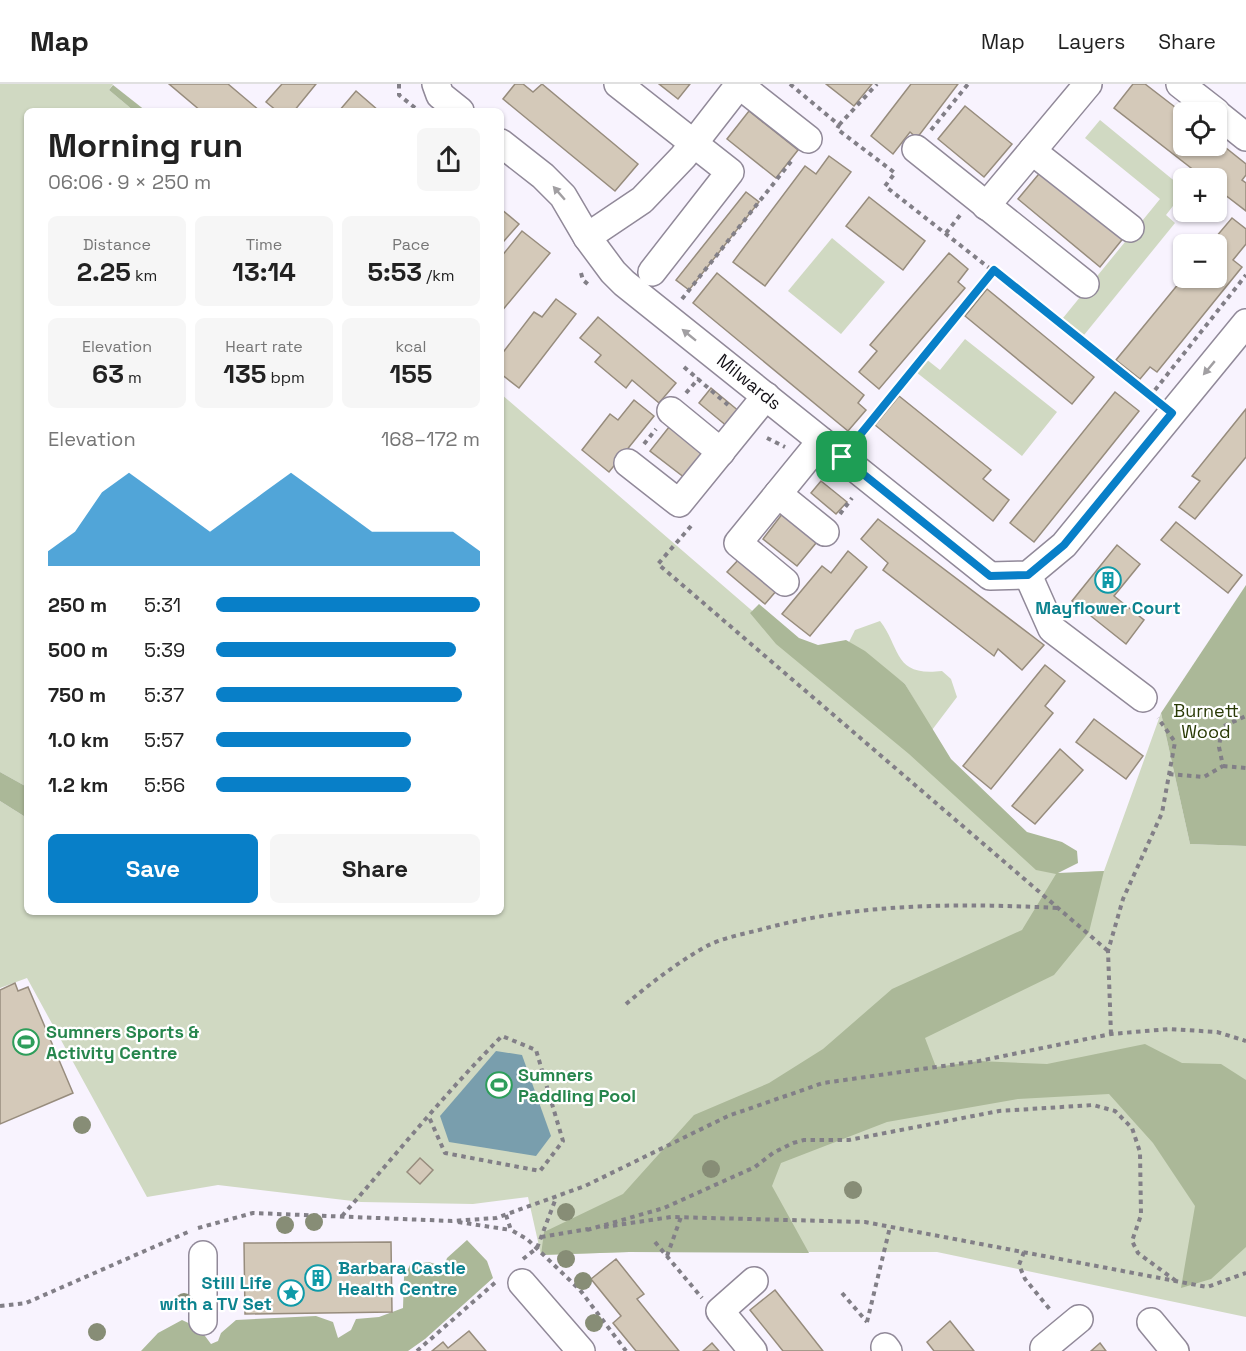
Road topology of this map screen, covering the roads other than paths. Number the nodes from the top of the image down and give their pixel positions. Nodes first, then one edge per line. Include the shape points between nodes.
1 (436, 84) edge
2 (618, 84) edge
3 (738, 84) edge
4 (1088, 84) edge
5 (1180, 84) edge
6 (1202, 102) edge
7 (456, 108) edge
8 (1227, 122) edge
9 (1246, 137) edge
10 (808, 139) road end
11 (694, 143) junction
12 (504, 145) edge
13 (916, 149) road end
14 (1032, 151) junction
15 (986, 206) junction
16 (1130, 228) dead end
17 (587, 237) junction
18 (652, 272) dead end
19 (1084, 284) dead end
20 (1246, 323) edge
21 (766, 396) junction
22 (671, 411) dead end
23 (832, 449) junction
24 (721, 452) junction
25 (628, 463) dead end
26 (778, 494) junction
27 (825, 532) dead end
28 (1028, 575) junction
29 (785, 582) dead end
30 (1143, 698) road end
31 (203, 1255) dead end
32 (515, 1274) road end
33 (754, 1281) dead end
34 (203, 1321) dead end
35 (1151, 1322) dead end
36 (1073, 1324) road end
37 (581, 1351) edge
38 (753, 1351) edge
39 (1046, 1351) edge
40 (1175, 1351) edge

1 - 7 street via 440,95
2 - 11 street
3 - 10 street
3 - 11 street
4 - 14 street
5 - 6 street
8 - 9 street
11 - 17 street via 642,200
11 - 18 street via 730,172
17 -> 12 street, Milwards via 563,196
13 - 15 street
14 - 15 street
14 - 16 street
15 - 19 street
21 -> 17 street, Milwards via 613,272
20 -> 28 street via 1064,545
21 - 23 street, Milwards
21 - 24 street
22 - 24 street
23 - 26 street
23 - 28 street, Milwards via 990,576
24 - 25 street via 679,503
26 - 27 street
26 - 29 street via 738,543
28 - 30 street via 1052,628
31 - 34 street
32 - 37 street
33 - 38 street via 720,1311
35 - 40 street
36 - 39 street via 1044,1347

